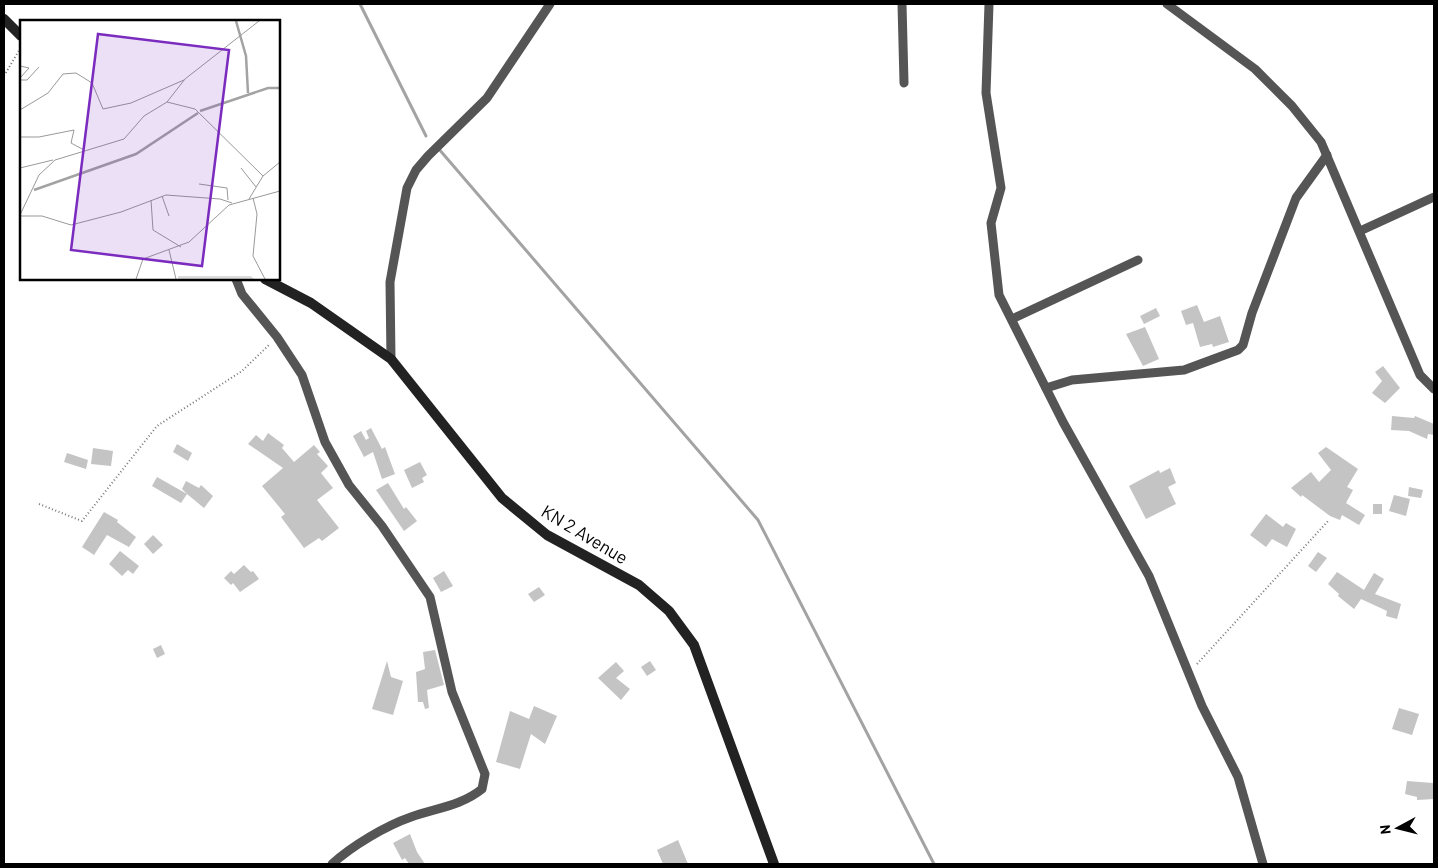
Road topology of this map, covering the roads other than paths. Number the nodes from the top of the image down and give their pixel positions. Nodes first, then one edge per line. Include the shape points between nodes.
1 (550, 4) edge
2 (902, 4) edge
3 (989, 4) edge
4 (1167, 4) edge
5 (4, 19) edge
6 (20, 35) edge
7 (904, 82) dead end
8 (1327, 155) junction
9 (1434, 197) edge
10 (1360, 231) junction
11 (1138, 260) dead end
12 (236, 280) edge
13 (267, 280) edge
14 (1012, 319) junction
15 (391, 359) junction
16 (1046, 388) junction
17 (1434, 389) edge
18 (332, 864) edge
19 (774, 864) edge
20 (1263, 864) edge

1 - 15 street via 487,98 428,156 407,188 390,282
2 - 7 street
3 - 14 street via 986,93 1001,188 991,223 1000,295
4 - 8 street via 1255,69 1292,106 1321,142
5 - 6 main road
8 - 10 street
8 - 16 street via 1296,198 1243,345 1238,350 1184,370 1072,380
9 - 10 street
10 - 17 street via 1420,375
11 - 14 street
12 - 18 street via 242,294 277,337 302,375 325,442 349,486 382,526 430,597 452,692 485,774 482,789 470,799 410,817 348,850
13 - 15 main road, KN 2 Avenue via 311,303
14 - 16 street
15 - 19 main road, KN 2 Avenue via 502,498 547,535 639,585 669,611 694,646
16 - 20 street via 1149,576 1202,706 1238,777

